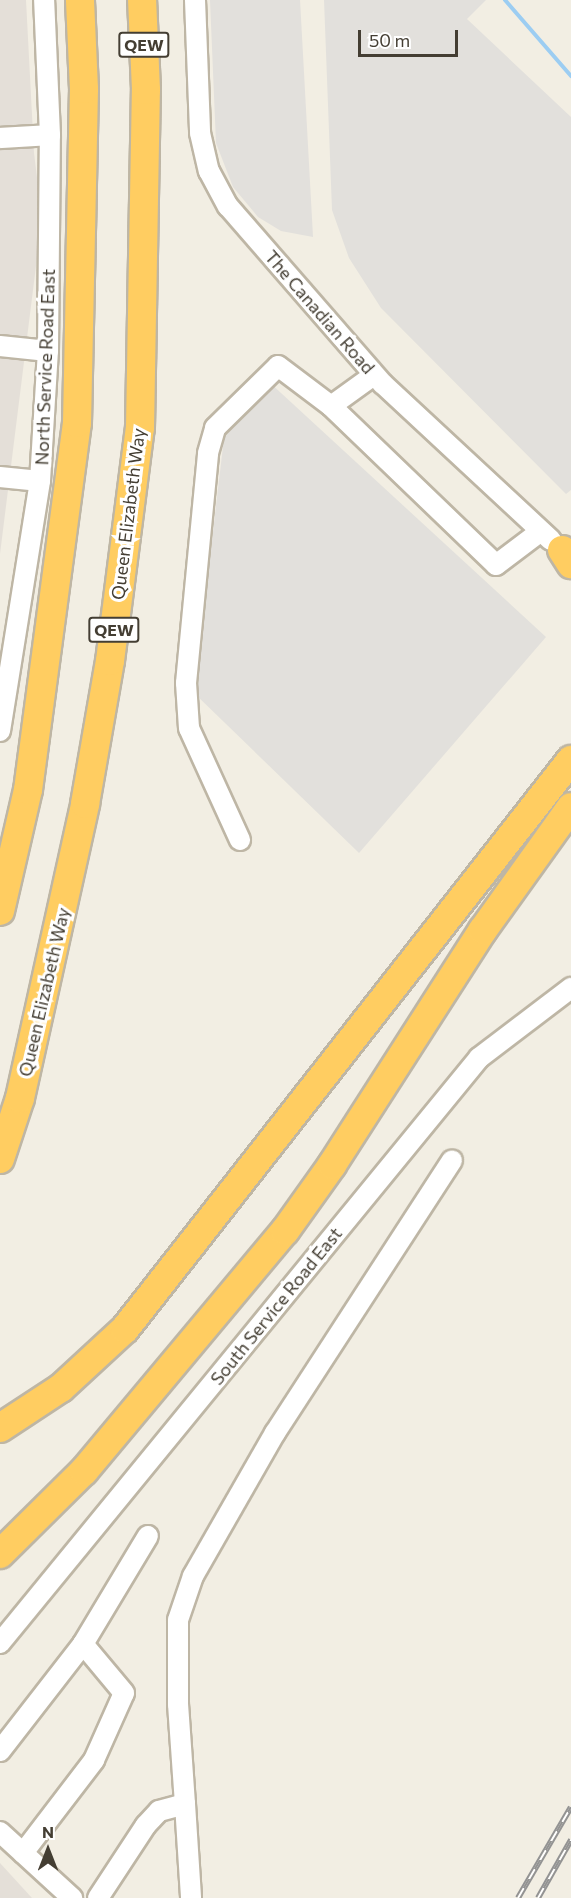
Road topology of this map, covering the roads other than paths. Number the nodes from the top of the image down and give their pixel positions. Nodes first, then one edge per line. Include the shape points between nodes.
1 (44, 0) edge
2 (80, 0) edge
3 (142, 0) edge
4 (195, 0) edge
5 (50, 135) junction
6 (0, 138) edge
7 (0, 346) edge
8 (48, 351) junction
9 (374, 375) junction
10 (332, 405) junction
11 (0, 477) edge
12 (40, 482) junction
13 (561, 551) edge
14 (6, 661) edge
15 (1, 718) edge
16 (571, 745) edge
17 (563, 770) edge
18 (571, 807) edge
19 (240, 840) dead end
20 (0, 911) edge
21 (571, 988) edge
22 (0, 1159) edge
23 (452, 1160) dead end
24 (0, 1428) edge
25 (148, 1536) dead end
26 (0, 1554) edge
27 (0, 1642) edge
28 (83, 1644) junction
29 (0, 1751) edge
30 (185, 1804) junction
31 (0, 1832) edge
32 (23, 1853) junction
33 (72, 1898) edge
34 (98, 1898) edge
35 (190, 1898) edge

1 - 5 street, North Service Road East
2 - 20 highway via 84,89 77,423 28,790
3 - 22 highway, Queen Elizabeth Way / QEW via 146,90 140,428 110,661 85,804 20,1098
4 - 9 street, The Canadian Road via 200,133 209,171 228,206
5 - 6 street
5 - 8 street, North Service Road East
7 - 8 street
8 - 12 street, North Service Road East
9 - 10 street
9 - 13 street, The Canadian Road
10 - 13 street via 496,565
10 - 19 street via 278,366 215,428 208,453 186,683 189,728
11 - 12 street
12 - 14 street, North Service Road East
14 - 15 street, North Service Road East
16 - 17 highway
17 - 24 highway via 125,1329 61,1388
18 - 26 highway via 503,900 285,1231 84,1471
21 - 27 street, South Service Road East via 479,1058
23 - 30 street via 275,1433 194,1576 178,1620 178,1704
25 - 28 street
28 - 29 street
28 - 32 street via 124,1693 94,1760
30 - 34 street via 159,1811 146,1825
30 - 35 street
31 - 32 street
32 - 33 street

